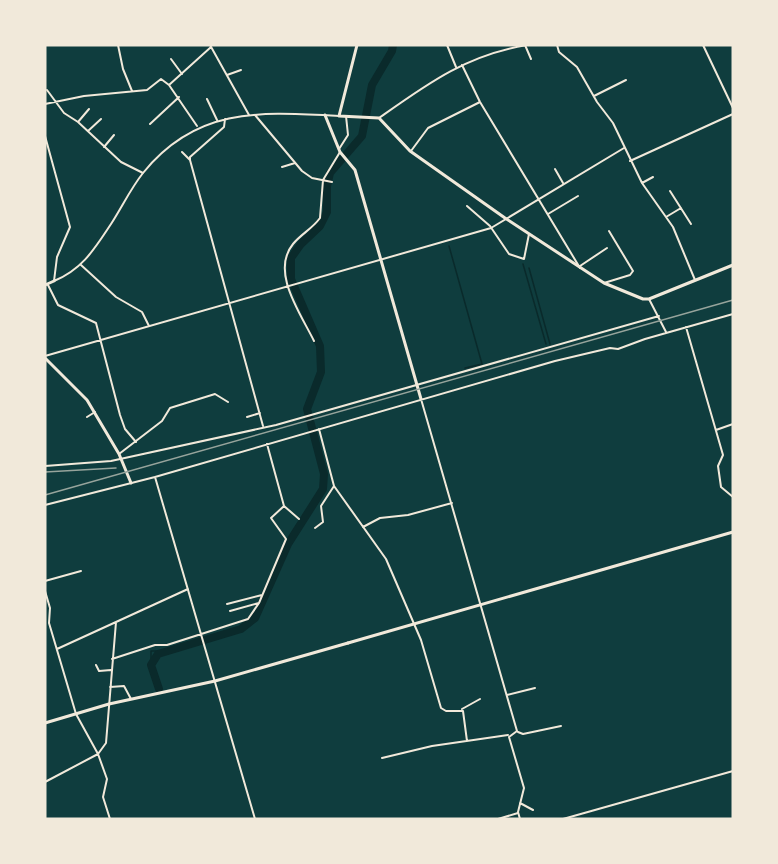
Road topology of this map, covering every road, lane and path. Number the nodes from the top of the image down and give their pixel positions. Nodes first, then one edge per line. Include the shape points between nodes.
1 (118, 45) edge
2 (357, 45) edge
3 (447, 45) edge
4 (526, 45) edge
5 (557, 45) edge
6 (703, 45) edge
7 (211, 46) edge
8 (520, 46) edge
9 (171, 59) dead end
10 (531, 59) dead end
11 (462, 65) junction
12 (456, 67) junction
13 (241, 70) dead end
14 (182, 74) junction
15 (227, 75) junction
16 (626, 80) dead end
17 (170, 85) junction
18 (47, 90) dead end
19 (132, 92) junction
20 (179, 97) junction
21 (593, 97) junction
22 (207, 99) dead end
23 (57, 100) junction
24 (480, 102) junction
25 (45, 104) edge
26 (733, 108) edge
27 (89, 109) dead end
28 (733, 114) edge
29 (249, 115) junction
30 (255, 115) junction
31 (325, 115) junction
32 (339, 116) junction
33 (346, 116) junction
34 (379, 118) junction
35 (101, 119) dead end
36 (225, 119) junction
37 (217, 120) junction
38 (78, 122) junction
39 (150, 124) dead end
40 (197, 126) junction
41 (88, 131) junction
42 (114, 135) dead end
43 (45, 136) edge
44 (104, 147) junction
45 (624, 148) junction
46 (340, 151) junction
47 (182, 152) dead end
48 (410, 152) junction
49 (190, 160) junction
50 (630, 161) junction
51 (295, 163) junction
52 (282, 167) dead end
53 (555, 169) dead end
54 (142, 173) junction
55 (653, 177) dead end
56 (323, 180) junction
57 (331, 181) dead end
58 (563, 183) junction
59 (642, 183) junction
60 (670, 190) dead end
61 (578, 195) dead end
62 (538, 198) junction
63 (467, 206) dead end
64 (681, 208) junction
65 (548, 214) junction
66 (666, 217) junction
67 (506, 218) junction
68 (691, 224) dead end
69 (491, 228) junction
70 (609, 231) dead end
71 (529, 234) junction
72 (607, 248) dead end
73 (381, 260) junction
74 (81, 265) junction
75 (733, 265) edge
76 (580, 267) junction
77 (54, 280) junction
78 (695, 280) junction
79 (604, 283) junction
80 (46, 284) edge
81 (288, 286) junction
82 (649, 299) junction
83 (231, 303) junction
84 (733, 314) edge
85 (659, 316) junction
86 (149, 326) junction
87 (686, 327) junction
88 (666, 332) junction
89 (99, 341) junction
90 (314, 341) dead end
91 (45, 357) edge
92 (418, 386) junction
93 (422, 399) junction
94 (228, 402) dead end
95 (94, 412) junction
96 (260, 413) junction
97 (87, 417) dead end
98 (247, 417) dead end
99 (733, 424) edge
100 (263, 427) junction
101 (319, 429) junction
102 (716, 430) junction
103 (136, 441) junction
104 (267, 444) junction
105 (119, 454) junction
106 (121, 459) junction
107 (45, 466) edge
108 (155, 477) junction
109 (131, 483) junction
110 (332, 489) junction
111 (733, 497) edge
112 (452, 503) junction
113 (45, 505) edge
114 (284, 506) junction
115 (299, 519) dead end
116 (363, 527) junction
117 (315, 528) dead end
118 (733, 532) edge
119 (81, 571) dead end
120 (45, 581) edge
121 (188, 589) junction
122 (45, 591) edge
123 (263, 594) junction
124 (259, 603) junction
125 (228, 604) dead end
126 (481, 604) junction
127 (230, 611) dead end
128 (116, 622) junction
129 (413, 622) junction
130 (201, 636) junction
131 (57, 649) junction
132 (112, 659) junction
133 (96, 665) dead end
134 (111, 670) junction
135 (215, 681) junction
136 (110, 687) junction
137 (535, 688) dead end
138 (507, 695) junction
139 (131, 699) junction
140 (480, 699) dead end
141 (109, 704) junction
142 (462, 709) junction
143 (76, 714) junction
144 (45, 723) edge
145 (561, 726) dead end
146 (518, 731) junction
147 (509, 735) junction
148 (467, 741) junction
149 (98, 754) junction
150 (382, 758) dead end
151 (733, 771) edge
152 (45, 782) edge
153 (520, 803) junction
154 (533, 810) dead end
155 (518, 813) junction
156 (110, 819) edge
157 (255, 819) edge
158 (498, 819) edge
159 (520, 819) edge
160 (563, 819) edge

1 - 19 street
2 - 32 street
3 - 12 street
4 - 8 street
4 - 10 street
5 - 21 street via 559,52 577,67
6 - 26 street
7 - 14 street
7 - 15 street
8 - 11 street
9 - 14 street
11 - 12 street
11 - 24 street
12 - 34 street
13 - 15 street
14 - 17 street
15 - 29 street
16 - 21 street
17 - 19 street via 161,79 147,90
17 - 20 street
18 - 23 street
19 - 23 street
20 - 39 street
20 - 40 street
21 - 45 street via 613,123
22 - 37 street
23 - 25 street
23 - 38 street via 64,113
24 - 48 street via 428,128
24 - 62 street
27 - 38 street
28 - 50 street
29 - 30 street
29 - 36 street
30 - 31 street
30 - 51 street
31 - 32 street
31 - 46 street
32 - 33 street
33 - 34 street
33 - 46 street via 348,135
34 - 48 street
35 - 41 street
36 - 37 street
36 - 49 street via 225,127
37 - 40 street
38 - 41 street
40 - 54 street
41 - 44 street
42 - 44 street
43 - 77 street via 70,227 57,257
44 - 54 street
45 - 50 street
45 - 58 street
46 - 56 street
46 - 73 street via 355,170
47 - 49 street
48 - 67 street
49 - 83 street
50 - 59 street
51 - 52 street
51 - 56 street via 307,175
53 - 58 street
54 - 74 street
55 - 59 street
56 - 57 street
56 - 81 street via 320,218 291,246 287,255 284,275
58 - 62 street
59 - 66 street
60 - 64 street
61 - 65 street
62 - 65 street
62 - 67 street
63 - 69 street
64 - 66 street
64 - 68 street
65 - 76 street
66 - 78 street via 681,241
67 - 69 street
67 - 71 street
69 - 71 street via 503,249 523,260
69 - 73 street
70 - 79 street via 633,271
71 - 76 street
72 - 76 street
73 - 81 street
73 - 92 street
74 - 77 street
74 - 86 street via 116,297 142,312
75 - 78 street
76 - 79 street
77 - 80 street
78 - 82 street
79 - 82 street
80 - 89 street via 58,305 94,321
81 - 83 street
81 - 90 street
82 - 85 street
83 - 86 street
83 - 96 street
84 - 87 street
85 - 88 street
85 - 92 street
86 - 89 street
87 - 88 street
87 - 102 street
88 - 93 street via 618,349 555,361
89 - 91 street
89 - 103 street via 125,429
91 - 95 street via 82,394
92 - 93 street
92 - 100 street
93 - 101 street
93 - 112 street
94 - 103 street via 214,394 170,408 162,421
95 - 97 street
95 - 105 street
96 - 98 street
96 - 100 street
99 - 102 street
100 - 106 street
101 - 104 street
101 - 110 street
102 - 111 street via 723,455 718,466 721,487
103 - 105 street
104 - 108 street
104 - 114 street
105 - 106 street
106 - 107 street
106 - 109 street
108 - 109 street
108 - 121 street
109 - 113 street
110 - 116 street
110 - 117 street via 321,506 323,522
112 - 116 street via 380,518
112 - 126 street
114 - 115 street
114 - 123 street via 271,518 286,539
116 - 129 street via 386,559
118 - 126 street
119 - 120 street
121 - 128 street
121 - 130 street
122 - 131 street
123 - 124 street
123 - 125 street
124 - 127 street
124 - 130 street via 244,623
126 - 129 street
126 - 138 street
128 - 131 street
128 - 132 street
129 - 135 street
129 - 142 street via 441,708
130 - 132 street
130 - 135 street
131 - 143 street
132 - 134 street
133 - 134 street via 98,671
134 - 136 street
135 - 139 street
135 - 157 street
136 - 139 street via 124,686
136 - 141 street
137 - 138 street
138 - 146 street
139 - 141 street
140 - 142 street
141 - 143 street
141 - 149 street via 108,736
142 - 148 street
143 - 144 street
143 - 149 street
145 - 146 street via 523,734
146 - 147 street
147 - 148 street
147 - 153 street via 524,788
148 - 150 street
149 - 152 street
149 - 156 street via 108,782 103,797
151 - 160 street
153 - 154 street
153 - 155 street
155 - 158 street
155 - 159 street

